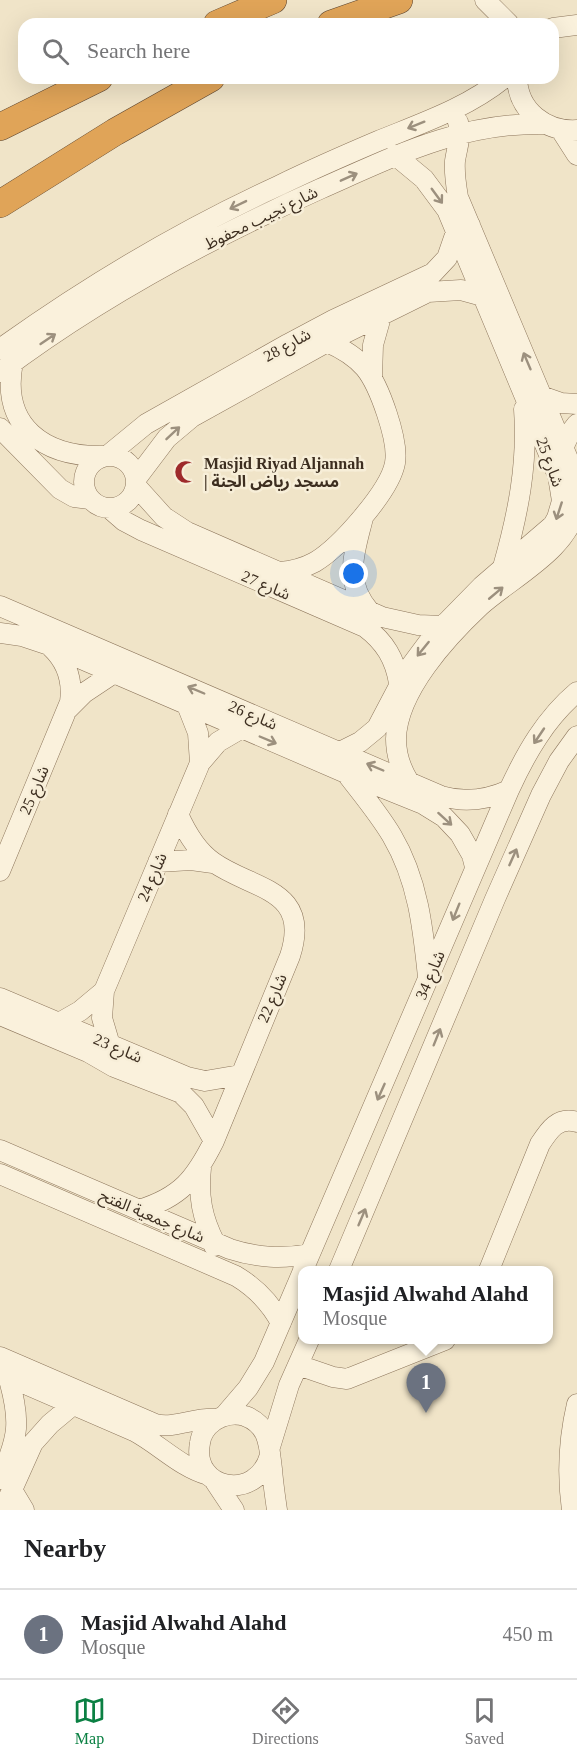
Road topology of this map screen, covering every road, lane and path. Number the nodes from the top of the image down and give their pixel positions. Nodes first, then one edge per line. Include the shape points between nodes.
1 (273, 0) edge
2 (399, 0) edge
3 (485, 0) edge
4 (232, 18) edge
5 (347, 18) edge
6 (503, 18) edge
7 (577, 25) edge
8 (559, 27) edge
9 (87, 84) edge
10 (200, 84) edge
11 (496, 84) edge
12 (519, 84) edge
13 (454, 110) junction
14 (0, 127) edge
15 (561, 128) edge
16 (461, 133) junction
17 (395, 155) junction
18 (577, 155) edge
19 (0, 204) edge
20 (463, 228) junction
21 (188, 243) junction
22 (415, 290) junction
23 (483, 296) junction
24 (382, 313) junction
25 (327, 342) junction
26 (4, 361) edge
27 (247, 376) junction
28 (372, 378) junction
29 (532, 394) junction
30 (577, 404) edge
31 (577, 424) edge
32 (0, 428) edge
33 (563, 448) junction
34 (105, 456) junction
35 (136, 482) junction
36 (577, 494) edge
37 (90, 499) junction
38 (577, 502) edge
39 (109, 508) junction
40 (363, 516) junction
41 (184, 540) junction
42 (539, 549) junction
43 (503, 567) junction
44 (280, 572) junction
45 (0, 606) edge
46 (368, 620) junction
47 (443, 626) junction
48 (0, 633) edge
49 (49, 645) junction
50 (114, 673) junction
51 (149, 679) junction
52 (577, 692) edge
53 (398, 697) junction
54 (187, 705) junction
55 (67, 710) junction
56 (242, 728) junction
57 (577, 736) edge
58 (340, 752) junction
59 (200, 763) junction
60 (346, 773) junction
61 (409, 782) junction
62 (509, 790) junction
63 (426, 797) junction
64 (178, 814) junction
65 (158, 862) junction
66 (213, 863) junction
67 (475, 867) junction
68 (0, 871) edge
69 (429, 979) junction
70 (104, 991) junction
71 (0, 998) edge
72 (0, 1015) edge
73 (24, 1017) junction
74 (59, 1023) junction
75 (110, 1045) junction
76 (393, 1062) junction
77 (422, 1074) junction
78 (157, 1075) junction
79 (240, 1075) junction
80 (577, 1122) edge
81 (214, 1141) junction
82 (0, 1150) edge
83 (201, 1168) junction
84 (0, 1174) edge
85 (140, 1210) junction
86 (215, 1243) junction
87 (207, 1264) junction
88 (306, 1265) edge
89 (341, 1266) edge
90 (491, 1266) edge
91 (298, 1284) edge
92 (281, 1323) junction
93 (307, 1344) edge
94 (435, 1344) edge
95 (0, 1356) edge
96 (298, 1365) junction
97 (4, 1375) edge
98 (74, 1404) junction
99 (577, 1404) edge
100 (220, 1418) junction
101 (136, 1424) junction
102 (270, 1451) junction
103 (15, 1464) junction
104 (211, 1478) junction
105 (6, 1484) edge
106 (3, 1510) edge
107 (24, 1510) edge
108 (234, 1510) edge
109 (277, 1510) edge
110 (572, 1510) edge

1 - 4 highway
2 - 5 highway
3 - 6 street
7 - 8 street
9 - 14 highway
10 - 19 highway
11 - 13 street, شارع نجيب محفوظ
12 - 15 street via 524,103 537,119
13 - 16 street
13 -> 21 street, شارع نجيب محفوظ via 232,207
15 - 16 street, شارع نجيب محفوظ via 506,124
15 - 18 street
16 - 17 street, شارع نجيب محفوظ
16 - 20 street, شارع 25 via 454,174
17 -> 20 street, شارع 25 via 432,188
21 -> 17 street, شارع نجيب محفوظ via 281,207
20 - 22 street, شارع 28 via 441,265
20 - 23 street, شارع 25
29 -> 20 street, شارع 25
21 - 26 street, شارع نجيب محفوظ via 92,286
22 - 23 street, شارع 28 via 450,290
22 - 24 street, شارع 28
22 - 27 street, شارع 28 via 333,320
23 - 29 street, شارع 25
24 - 25 street, شارع 28
24 - 28 street via 373,345
25 - 27 street, شارع 28
25 - 28 street via 353,356
26 - 34 street via 10,403 27,432 56,450
27 - 34 street, شارع 28 via 146,424
35 -> 27 street, شارع 28 via 155,451 179,427
28 - 40 street via 392,428 396,461 390,480
29 - 30 street
29 - 33 street, شارع 25
29 -> 42 street, شارع 25 via 562,493 557,518
29 - 43 street via 516,519
31 - 33 street
32 - 37 street via 60,489
33 - 36 street, شارع 25
34 - 35 street via 127,461 135,472
34 - 37 street via 91,464 84,477
35 - 39 street via 130,499
35 - 41 street, شارع 27
37 - 39 street
38 - 42 street, شارع 25 via 564,537
39 - 41 street, شارع 27 via 132,526
40 - 44 street via 324,556 303,568
40 - 46 street via 352,570
41 - 44 street, شارع 27
41 - 46 street, شارع 27
42 - 43 street, شارع 25
53 -> 42 street, شارع 25 via 446,642
43 - 47 street, شارع 25
44 - 46 street, شارع 27
45 - 51 street, شارع 26
46 - 47 street, شارع 27
46 - 53 street, شارع 27 via 398,672
47 -> 53 street, شارع 25 via 415,658
48 - 49 street, شارع 26
49 - 50 street, شارع 26
49 - 55 street, شارع 25 via 62,659 69,676
50 - 51 street, شارع 26
50 - 55 street, شارع 25
51 - 54 street, شارع 26
58 -> 51 street, شارع 26
52 -> 62 street, شارع 34 via 544,727
53 - 58 street, شارع 25 via 377,728
53 - 61 street, شارع 25 via 396,740 399,762
54 - 56 street, شارع 26
54 - 59 street, شارع 24 via 198,733
55 - 68 street, شارع 25
56 - 59 street, شارع 24 via 218,742
56 -> 60 street, شارع 26
77 -> 57 street, شارع 34 via 541,795
61 -> 58 street, شارع 26
59 - 64 street, شارع 24
60 - 63 street, شارع 26
60 - 69 street via 393,837 409,872 420,909
61 - 63 street, شارع 26
62 - 63 street, شارع 26 via 466,801
62 - 67 street, شارع 34
63 -> 67 street, شارع 26 via 460,834
64 - 65 street, شارع 24
64 - 66 street, شارع 22 via 189,836
65 - 66 street, شارع 22
65 - 70 street, شارع 24
66 - 79 street, شارع 22 via 273,892 285,904 295,927 290,956
67 -> 69 street, شارع 34
69 - 76 street, شارع 34
70 - 74 street, شارع 24
70 - 75 street, شارع 24 via 102,1018
71 - 73 street, شارع 23
72 - 73 street, شارع 23
73 - 74 street, شارع 23
73 - 78 street, شارع 23 via 114,1067
74 - 75 street, شارع 23
75 - 78 street, شارع 23
76 - 77 street
76 -> 88 street, شارع 34
89 -> 77 street, شارع 34
78 - 79 street, شارع 23 via 214,1080
78 - 81 street, شارع 23 via 187,1099
79 - 81 street, شارع 22
80 - 90 street via 560,1122 540,1144
81 - 83 street, شارع 22
82 - 85 street, شارع جمعية الفتح
83 - 85 street, شارع 22 via 174,1195
83 - 86 street, شارع 22 via 201,1210
84 - 87 street, شارع جمعية الفتح
85 - 86 street, شارع جمعية الفتح
86 - 87 street
86 - 88 street, شارع جمعية الفتح via 246,1254 286,1258
87 - 92 street, شارع جمعية الفتح via 252,1287
91 - 92 street, شارع 34
92 - 100 street, شارع 34 via 256,1376
93 - 96 street
94 - 96 street via 347,1379
95 - 101 street
96 - 102 street
97 - 98 street
97 - 103 street via 15,1402
98 - 101 street
98 - 103 street via 41,1433
99 - 110 street via 570,1449
100 - 101 street via 167,1426
100 - 102 street via 240,1415 254,1420 265,1432
100 - 104 street via 205,1430 199,1445 200,1461
101 - 104 street via 182,1464
102 - 104 street via 264,1470 252,1481 229,1486
102 - 109 street
103 - 105 street
104 - 108 street
105 - 106 street
105 - 107 street

